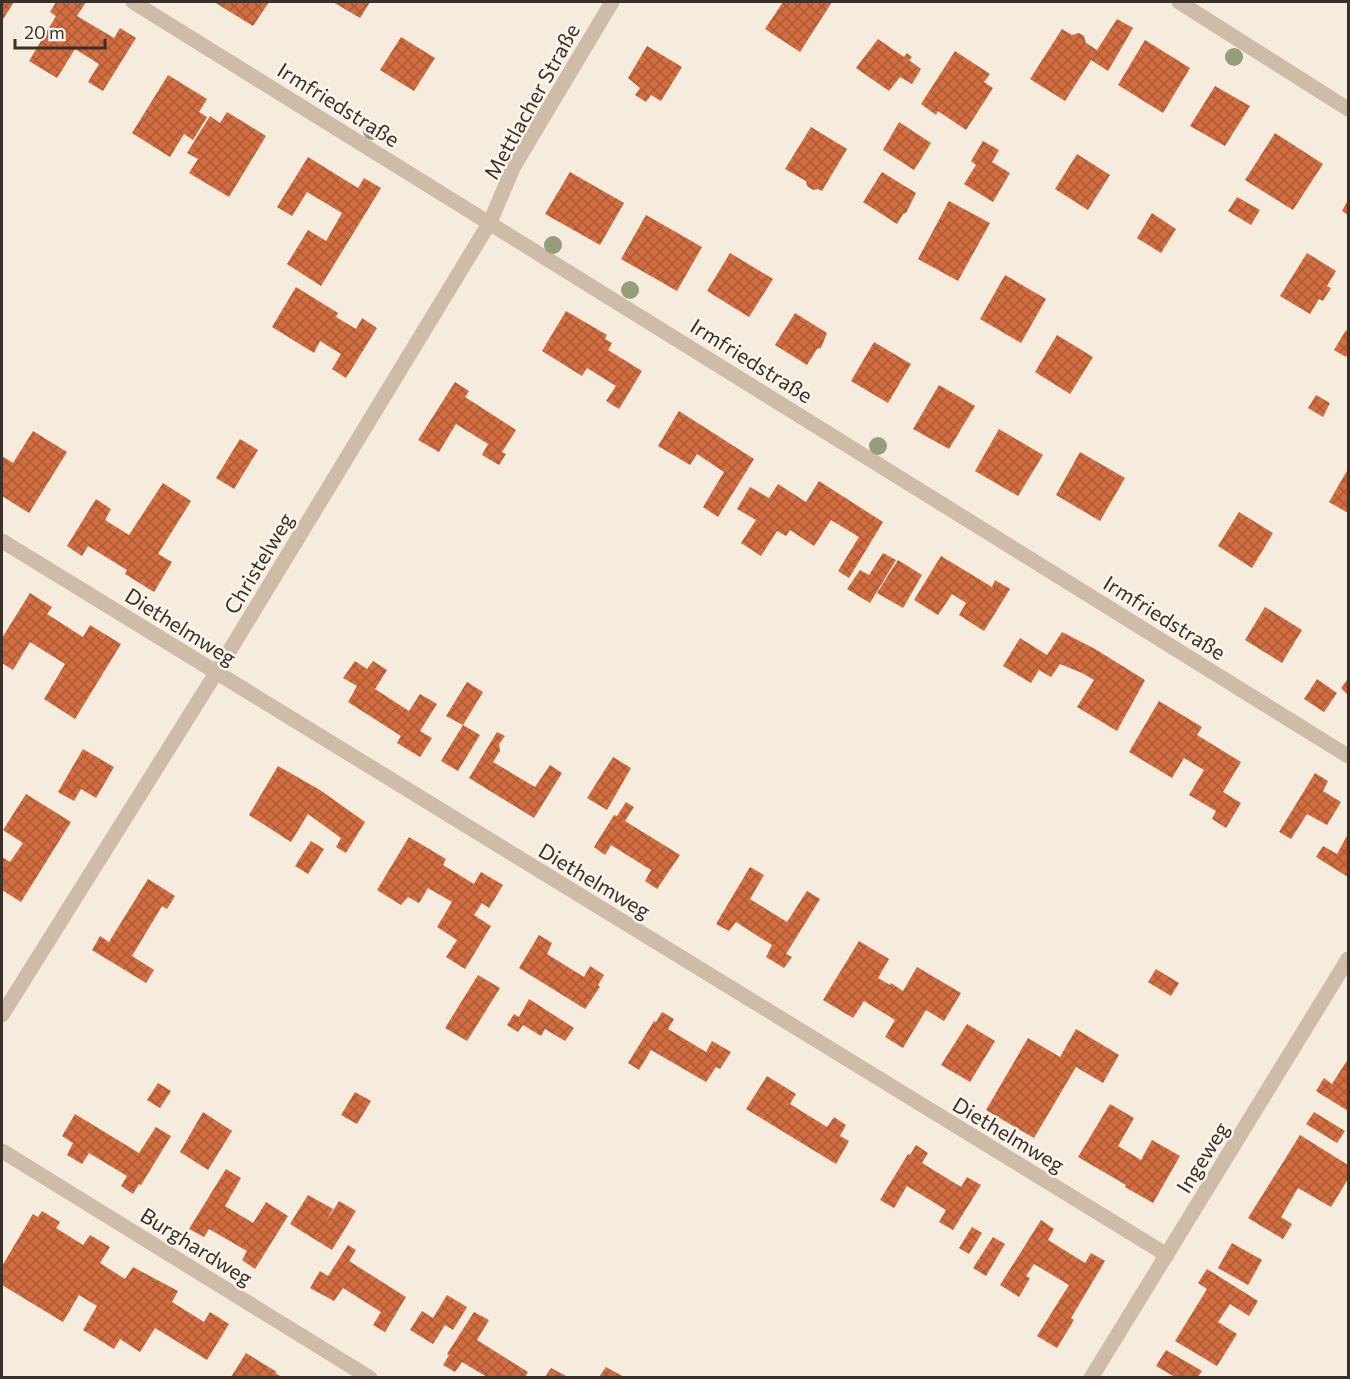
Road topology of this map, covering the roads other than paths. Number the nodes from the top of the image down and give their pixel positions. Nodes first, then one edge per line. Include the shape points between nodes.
1 (133, 2) edge
2 (612, 2) edge
3 (1179, 2) edge
4 (1348, 109) edge
5 (490, 222) junction
6 (2, 541) edge
7 (216, 673) junction
8 (1348, 756) edge
9 (1348, 959) edge
10 (2, 1016) edge
11 (2, 1151) edge
12 (1167, 1255) junction
13 (370, 1377) edge
14 (1091, 1377) edge

1 - 5 street, Irmfriedstraße
2 - 5 street, Mettlacher Straße via 513,168
3 - 4 street
5 - 7 street, Christelweg
5 - 8 street, Irmfriedstraße
6 - 7 street, Diethelmweg
7 - 10 street, Christelweg
7 - 12 street, Diethelmweg
9 - 12 street, Ingeweg
11 - 13 street, Burghardweg
12 - 14 street, Ingeweg

